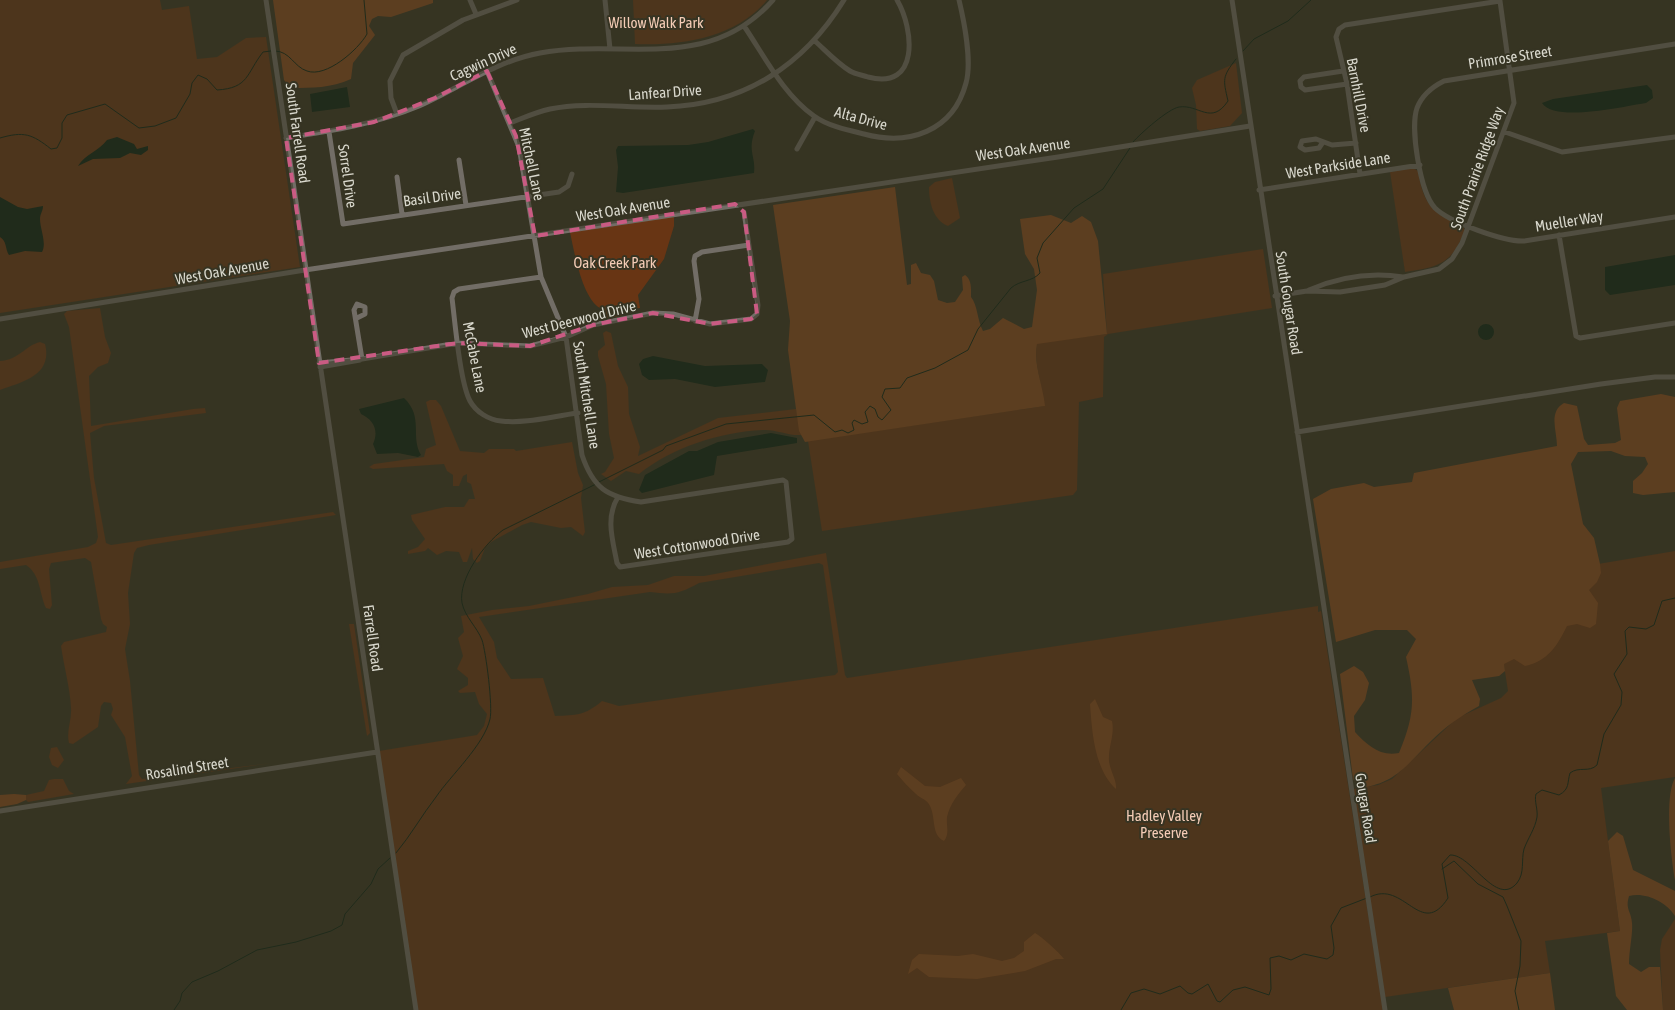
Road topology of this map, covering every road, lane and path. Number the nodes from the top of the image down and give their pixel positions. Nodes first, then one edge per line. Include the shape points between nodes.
1 (266, 0) edge
2 (470, 0) edge
3 (517, 0) edge
4 (605, 0) edge
5 (773, 0) edge
6 (844, 0) edge
7 (897, 0) edge
8 (959, 0) edge
9 (1232, 0) edge
10 (1500, 1) edge
11 (476, 14) junction
12 (744, 26) junction
13 (815, 41) junction
14 (1675, 44) edge
15 (610, 49) junction
16 (1511, 70) junction
17 (487, 71) junction
18 (1343, 71) junction
19 (775, 74) junction
20 (1347, 84) junction
21 (397, 114) junction
22 (815, 117) junction
23 (510, 123) junction
24 (1250, 126) junction
25 (329, 132) junction
26 (1505, 132) junction
27 (1675, 137) edge
28 (286, 138) junction
29 (1323, 142) dead end
30 (1356, 143) junction
31 (797, 149) dead end
32 (459, 160) dead end
33 (1420, 165) junction
34 (572, 174) dead end
35 (1360, 174) junction
36 (397, 177) dead end
37 (1259, 190) junction
38 (525, 196) junction
39 (750, 202) junction
40 (735, 204) junction
41 (466, 205) junction
42 (744, 212) junction
43 (402, 214) junction
44 (1675, 217) edge
45 (343, 224) joint
46 (1469, 225) junction
47 (535, 236) junction
48 (1559, 236) junction
49 (749, 245) junction
50 (305, 270) junction
51 (1404, 277) junction
52 (541, 278) junction
53 (1307, 291) junction
54 (1275, 296) junction
55 (357, 318) dead end
56 (0, 320) edge
57 (695, 321) junction
58 (1675, 323) edge
59 (566, 338) junction
60 (458, 344) junction
61 (362, 359) junction
62 (320, 365) junction
63 (1675, 377) edge
64 (578, 413) junction
65 (1297, 432) junction
66 (786, 482) joint
67 (618, 497) junction
68 (1325, 610) joint
69 (377, 752) junction
70 (0, 811) edge
71 (416, 1010) edge
72 (1385, 1010) edge

1 - 28 street, South Farrell Road
2 - 11 street
3 - 11 street
4 - 15 street
5 - 12 street, Cagwin Drive
6 - 13 street, Lanfear Drive
7 - 13 street via 904,14 909,60 902,71 891,78 878,80 852,72
8 - 22 street, Alta Drive via 968,62 967,82 960,101 947,118 924,133 882,139 837,127
9 - 24 street, South Gougar Road
10 - 16 street, South Prairie Ridge Way
10 - 18 street, Barnhill Drive via 1345,24 1336,37
11 - 21 street via 403,55 390,81 390,98
12 - 15 street, Cagwin Drive via 720,38 683,48
12 - 19 street, Alta Drive
13 - 19 street, Lanfear Drive
14 - 16 street, Primrose Street
15 - 17 street, Cagwin Drive via 540,53
16 - 26 street, South Prairie Ridge Way via 1514,103
16 - 33 street, Primrose Street via 1444,81 1425,94 1415,121
17 - 21 street, Cagwin Drive
17 - 23 street, Mitchell Lane
18 - 20 street, Barnhill Drive
18 - 20 street via 1304,77 1300,81 1301,87 1305,90
19 - 22 street, Alta Drive via 800,105
19 - 23 street, Lanfear Drive via 736,93 703,103 668,107 567,107
20 - 30 street, Barnhill Drive
21 - 25 street, Cagwin Drive
22 - 31 street
23 - 38 street, Mitchell Lane via 519,147
24 - 37 street, South Gougar Road
24 - 39 street, West Oak Avenue
25 - 28 street, Cagwin Drive
25 - 45 street, Sorrel Drive
26 - 27 street via 1562,152
26 - 46 street, South Prairie Ridge Way
28 - 50 street, South Farrell Road
29 - 30 street via 1338,145
30 - 35 street, Barnhill Drive
32 - 41 street
33 - 35 street, West Parkside Lane
33 - 46 street, Primrose Street via 1426,192 1434,207 1444,216
34 - 38 street, Basil Drive via 568,186 559,192
35 - 37 street, West Parkside Lane
36 - 43 street
37 - 54 street, South Gougar Road
38 - 41 street, Basil Drive
38 - 47 street, Mitchell Lane
39 - 40 street, West Oak Avenue
39 - 42 street
40 - 42 street
40 - 47 street, West Oak Avenue
41 - 43 street, Basil Drive
42 - 49 street, West Deerwood Drive
43 - 45 street, Basil Drive
44 - 48 street, Mueller Way
46 - 48 street, Mueller Way via 1516,241
46 - 51 street, South Prairie Ridge Way via 1458,251 1447,264 1430,272
47 - 50 street, West Oak Avenue
47 - 52 street, South Mitchell Lane
48 - 58 street via 1576,336 1580,338
49 - 57 street via 702,252 695,256 699,299
49 - 57 street, West Deerwood Drive via 757,314 751,319 718,324
50 - 56 street, West Oak Avenue
50 - 62 street, Farrell Road
51 - 53 street, South Prairie Ridge Way via 1340,292
51 - 53 street, South Prairie Ridge Way via 1373,274 1328,282
52 - 59 street, South Mitchell Lane
52 - 60 street, McCabe Lane via 454,292
53 - 54 street, South Prairie Ridge Way
54 - 65 street, South Gougar Road
55 - 61 street
57 - 59 street, West Deerwood Drive via 673,314 653,314 594,325
59 - 60 street, West Deerwood Drive via 530,346
59 - 64 street, South Mitchell Lane
60 - 61 street, West Deerwood Drive
60 - 64 street, McCabe Lane via 469,400 484,416 514,422
61 - 62 street, West Deerwood Drive via 353,363
62 - 69 street, Farrell Road
63 - 65 street via 1602,384
64 - 67 street, South Mitchell Lane via 582,455 587,470 605,492
65 - 68 street, South Gougar Road
66 - 67 street, South Mitchell Lane via 641,502
66 - 67 street, West Cottonwood Drive via 792,533 788,542 627,567 616,563 610,528
68 - 72 street, Gougar Road
69 - 70 street, Rosalind Street
69 - 71 street, Farrell Road

